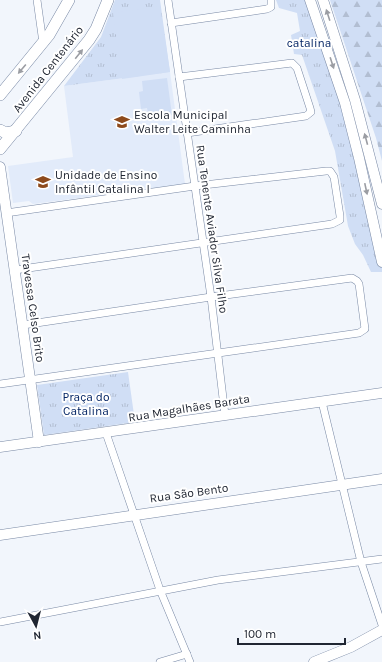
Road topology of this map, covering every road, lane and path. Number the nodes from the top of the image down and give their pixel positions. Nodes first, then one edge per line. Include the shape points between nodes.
1 (37, 0) edge
2 (69, 0) edge
3 (108, 0) edge
4 (168, 0) edge
5 (271, 0) edge
6 (310, 0) edge
7 (323, 0) edge
8 (171, 23) junction
9 (43, 43) junction
10 (179, 77) junction
11 (0, 95) edge
12 (0, 130) edge
13 (16, 131) junction
14 (188, 132) junction
15 (0, 149) edge
16 (0, 173) edge
17 (195, 186) junction
18 (382, 204) edge
19 (6, 213) junction
20 (202, 243) junction
21 (382, 262) edge
22 (15, 270) junction
23 (210, 297) junction
24 (23, 325) junction
25 (218, 353) junction
26 (30, 380) junction
27 (0, 384) edge
28 (382, 393) edge
29 (322, 402) junction
30 (226, 415) junction
31 (106, 434) junction
32 (39, 442) junction
33 (0, 448) edge
34 (382, 478) edge
35 (343, 484) junction
36 (133, 515) junction
37 (0, 534) edge
38 (382, 559) edge
39 (361, 562) junction
40 (160, 590) junction
41 (0, 622) edge
42 (382, 625) edge
43 (382, 630) edge
44 (187, 654) junction
45 (160, 662) edge
46 (190, 662) edge
47 (314, 662) edge

1 - 9 street
2 - 9 main road, Avenida Centenário
13 -> 3 main road, Avenida Centenário via 89,40
4 - 8 street, Rua Tenente Aviador Silva Filho
5 - 8 street via 271,7 266,9
6 -> 21 street via 345,103
18 -> 7 street via 355,100
8 - 10 street, Rua Tenente Aviador Silva Filho
9 -> 11 main road, Avenida Centenário
10 - 14 street, Rua Tenente Aviador Silva Filho
10 - 14 street via 292,63 311,112 306,116
12 - 13 main road via 6,133
13 - 15 main road, Avenida Centenário
14 - 17 street, Rua Tenente Aviador Silva Filho
16 - 19 street, Travessa Celso Brito
17 - 19 street
17 - 20 street, Rua Tenente Aviador Silva Filho
17 - 20 street via 330,171 334,177 340,216 336,223
19 - 22 street, Travessa Celso Brito
20 - 22 street
20 - 23 street, Rua Tenente Aviador Silva Filho
22 - 24 street, Travessa Celso Brito
23 - 24 street
23 - 25 street, Rua Tenente Aviador Silva Filho
23 - 25 street via 352,278 359,284 365,324 363,332 359,333
24 - 26 street, Travessa Celso Brito
25 - 26 street
25 - 30 street, Rua Tenente Aviador Silva Filho
26 - 27 street
26 - 32 street, Travessa Celso Brito
28 - 29 street, Rua Magalhães Barata
29 - 30 street, Rua Magalhães Barata
29 - 35 street
30 - 31 street, Rua Magalhães Barata
31 - 32 street, Rua Magalhães Barata
31 - 36 street
32 - 33 street, Rua Magalhães Barata
34 - 35 street, Rua São Bento
35 - 36 street, Rua São Bento
35 - 39 street
36 - 37 street, Rua São Bento
36 - 40 street
38 - 39 street
39 - 40 street
39 - 42 street
40 - 41 street
40 - 44 street
43 - 47 street via 351,647
44 - 45 street
44 - 46 street

